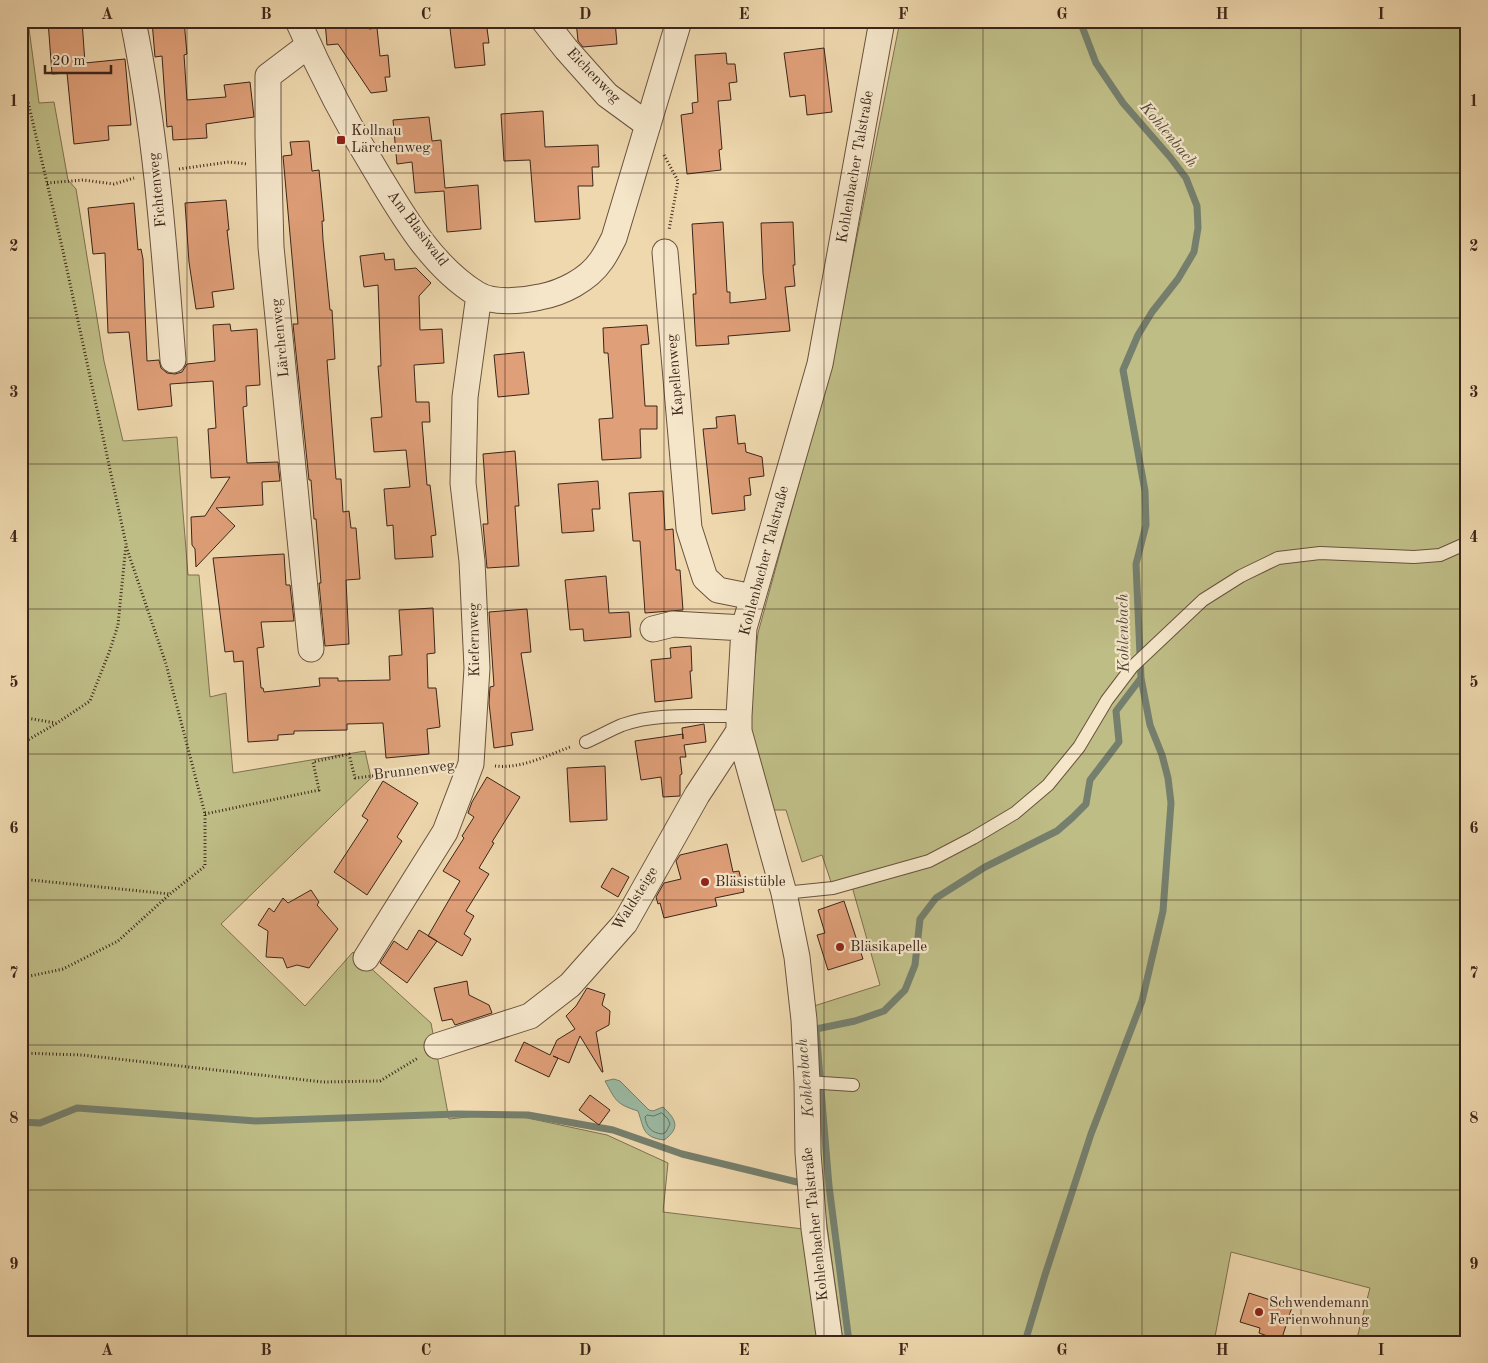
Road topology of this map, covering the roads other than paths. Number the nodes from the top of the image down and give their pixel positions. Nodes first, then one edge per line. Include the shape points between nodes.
1 (133, 21) edge
2 (298, 21) edge
3 (544, 21) edge
4 (679, 21) edge
5 (882, 21) edge
6 (309, 45) junction
7 (648, 125) junction
8 (665, 252) road end
9 (479, 295) junction
10 (173, 360) dead end
11 (1467, 543) edge
12 (753, 597) junction
13 (653, 628) dead end
14 (744, 628) junction
15 (311, 649) dead end
16 (739, 723) junction
17 (586, 742) road end
18 (784, 893) junction
19 (366, 958) dead end
20 (437, 1046) road end
21 (817, 1083) junction
22 (853, 1085) dead end
23 (830, 1342) edge

1 - 10 street, Fichtenweg via 157,172
2 - 6 street, Am Blasiwald
3 - 7 street, Eichenweg via 607,96
4 - 7 street, Am Blasiwald
5 - 12 street, Kohlenbacher Talstraße via 820,364
6 - 9 street, Am Blasiwald via 353,133 402,215 443,266
6 - 15 street, Lärchenweg via 268,76 268,136 271,247
7 - 9 street, Am Blasiwald via 614,238 600,263 578,283 556,294 504,301
8 - 12 street, Kapellenweg via 689,528 705,578 718,590
9 - 19 street, Kiefernweg via 465,398 463,484 472,561 477,668 471,764 445,832
11 - 18 lane via 1440,555 1320,553 1278,558 1241,576 1203,600 1132,667 1107,700 1079,747 1048,785 1015,813 929,861 833,888
12 - 14 street, Kohlenbacher Talstraße
13 - 14 street via 673,624
14 - 16 street, Kohlenbacher Talstraße
16 - 17 lane via 664,717 621,726
16 - 18 street, Kohlenbacher Talstraße
16 - 20 street, Waldsteige via 625,923 570,985 530,1016
18 - 21 street, Kohlenbacher Talstraße
21 - 22 lane
21 - 23 street, Kohlenbacher Talstraße via 808,1152 814,1229

